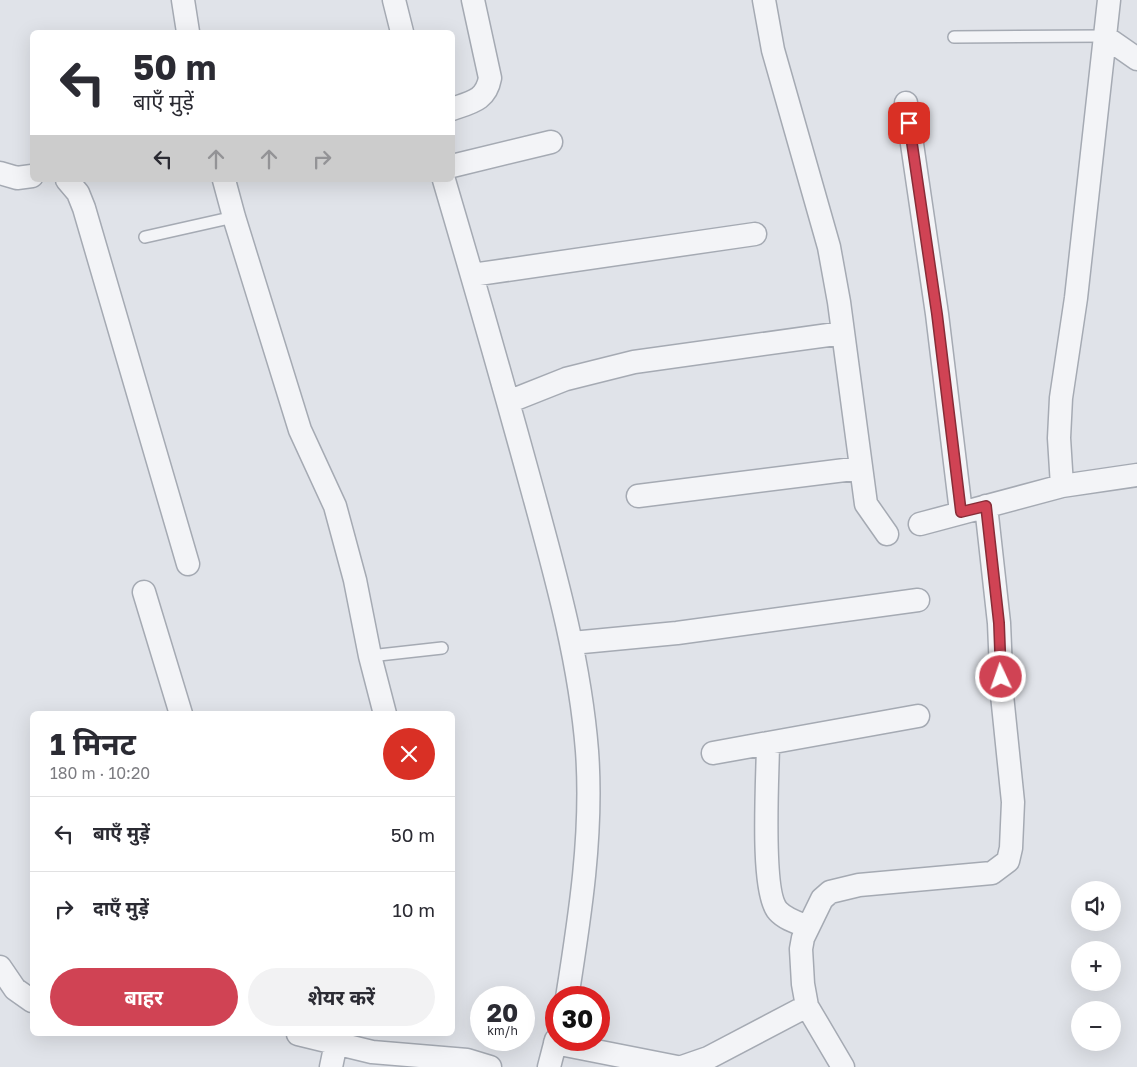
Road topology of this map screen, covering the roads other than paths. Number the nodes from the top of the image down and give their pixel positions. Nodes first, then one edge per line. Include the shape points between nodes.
1 (183, 0) edge
2 (394, 0) edge
3 (473, 0) edge
4 (764, 0) edge
5 (1109, 0) edge
6 (188, 30) edge
7 (402, 30) edge
8 (1104, 36) junction
9 (954, 37) dead end
10 (1137, 59) edge
11 (906, 104) dead end
12 (455, 108) edge
13 (551, 142) dead end
14 (455, 165) edge
15 (0, 173) edge
16 (30, 176) edge
17 (69, 182) edge
18 (225, 182) edge
19 (445, 182) edge
20 (234, 217) junction
21 (755, 234) dead end
22 (145, 237) dead end
23 (472, 275) junction
24 (843, 334) junction
25 (508, 402) junction
26 (861, 468) junction
27 (1137, 475) edge
28 (1062, 486) junction
29 (638, 496) dead end
30 (986, 506) junction
31 (961, 512) junction
32 (920, 524) dead end
33 (887, 534) dead end
34 (188, 564) dead end
35 (144, 592) dead end
36 (918, 600) dead end
37 (572, 643) junction
38 (442, 648) dead end
39 (370, 656) junction
40 (180, 711) edge
41 (384, 711) edge
42 (918, 716) dead end
43 (768, 743) junction
44 (713, 753) dead end
45 (808, 928) junction
46 (0, 967) edge
47 (569, 986) edge
48 (30, 1000) edge
49 (807, 1006) junction
50 (306, 1036) edge
51 (336, 1043) junction
52 (373, 1043) edge
53 (553, 1051) edge
54 (600, 1051) edge
55 (331, 1067) edge
56 (490, 1067) edge
57 (549, 1067) edge
58 (677, 1067) edge
59 (682, 1067) edge
60 (843, 1067) edge

1 - 6 street
2 - 7 street
3 - 12 street via 490,78 488,90 479,99
4 - 24 street via 773,50 829,247
5 - 8 street
8 - 9 lane
8 - 10 street
8 - 28 street via 1076,298 1061,398
11 - 31 street via 937,314
13 - 14 street
15 - 16 street via 16,178
17 - 34 street via 84,208
18 - 20 street
19 - 23 street
20 - 22 lane
20 - 39 street via 300,430 335,506 355,580
21 - 23 street
23 - 25 street
24 - 25 street via 634,362 566,379
24 - 26 street
25 - 37 street
26 - 29 street
26 - 33 street via 866,504
27 - 28 street
28 - 30 street
30 - 31 street
30 - 45 street via 1013,802 1008,861 992,873 859,885 830,892 822,899
31 - 32 street
35 - 40 street
36 - 37 street via 677,633
37 - 47 street via 587,752 588,819 585,870
38 - 39 lane
39 - 41 street
42 - 43 street
43 - 44 street
43 - 45 street via 767,844 771,899 777,911
45 - 49 street via 801,949
46 - 48 street via 15,989
49 - 59 street via 708,1058
49 - 60 street
50 - 51 street
51 - 52 street
51 - 55 street
52 - 56 street
53 - 57 street
54 - 58 street

